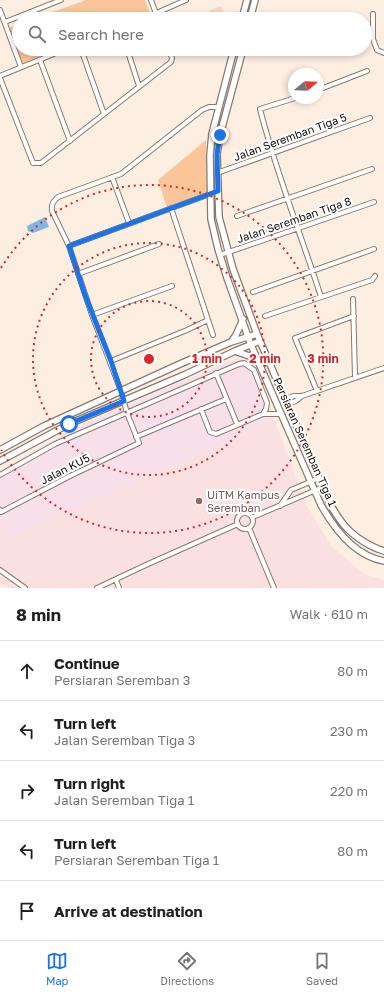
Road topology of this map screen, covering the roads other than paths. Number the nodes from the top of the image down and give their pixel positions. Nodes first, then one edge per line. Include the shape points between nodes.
1 (46, 0) edge
2 (61, 0) edge
3 (151, 0) edge
4 (186, 0) edge
5 (247, 0) edge
6 (255, 0) edge
7 (178, 1) edge
8 (48, 5) junction
9 (0, 10) edge
10 (30, 12) edge
11 (155, 12) edge
12 (159, 12) edge
13 (244, 12) edge
14 (252, 12) edge
15 (373, 14) dead end
16 (12, 19) edge
17 (5, 22) junction
18 (12, 42) edge
19 (384, 53) edge
20 (17, 56) edge
21 (49, 56) edge
22 (83, 56) edge
23 (128, 56) edge
24 (171, 56) edge
25 (232, 56) edge
26 (241, 56) edge
27 (40, 60) junction
28 (21, 67) junction
29 (368, 71) dead end
30 (0, 77) edge
31 (139, 86) junction
32 (324, 88) edge
33 (288, 100) edge
34 (219, 107) junction
35 (104, 114) junction
36 (370, 118) dead end
37 (70, 141) junction
38 (272, 154) junction
39 (372, 169) dead end
40 (217, 173) junction
41 (112, 177) junction
42 (218, 191) junction
43 (210, 194) junction
44 (287, 198) junction
45 (374, 202) dead end
46 (171, 208) junction
47 (237, 216) dead end
48 (129, 223) junction
49 (298, 228) junction
50 (159, 244) dead end
51 (69, 246) junction
52 (374, 249) dead end
53 (228, 252) junction
54 (220, 255) junction
55 (313, 271) junction
56 (78, 274) junction
57 (375, 276) dead end
58 (172, 286) dead end
59 (253, 292) dead end
60 (321, 297) junction
61 (353, 299) dead end
62 (92, 315) junction
63 (265, 316) dead end
64 (354, 316) junction
65 (243, 319) junction
66 (208, 320) junction
67 (257, 334) junction
68 (213, 335) dead end
69 (249, 337) junction
70 (260, 341) junction
71 (231, 342) junction
72 (251, 344) junction
73 (235, 351) junction
74 (111, 361) junction
75 (260, 364) junction
76 (384, 368) edge
77 (216, 373) junction
78 (355, 377) junction
79 (121, 391) junction
80 (317, 391) junction
81 (226, 399) junction
82 (124, 401) junction
83 (286, 402) junction
84 (201, 409) junction
85 (127, 413) junction
86 (263, 414) junction
87 (282, 414) junction
88 (237, 424) junction
89 (25, 436) junction
90 (136, 437) junction
91 (30, 445) junction
92 (0, 450) edge
93 (0, 461) edge
94 (0, 475) edge
95 (318, 478) junction
96 (311, 481) junction
97 (323, 487) junction
98 (314, 490) junction
99 (280, 507) junction
100 (0, 511) edge
101 (252, 517) junction
102 (238, 524) junction
103 (249, 528) junction
104 (384, 551) edge
105 (384, 561) edge
106 (0, 570) edge
107 (116, 580) junction
108 (25, 588) edge
109 (97, 588) edge
110 (119, 588) edge
111 (274, 588) edge

1 - 8 street
2 - 8 street
3 - 11 street
4 - 7 street
5 - 13 main road
6 - 14 main road
7 - 12 street
8 - 10 street
9 - 17 street
15 - 19 street via 373,39 377,50
16 - 17 street
17 - 18 street
20 - 28 street
21 - 27 street
22 - 35 street
23 - 31 street
24 - 31 street via 172,60
25 - 34 main road, Persiaran Seremban Tiga 1
26 - 40 main road, Persiaran Seremban Tiga 1 via 220,135
27 - 28 street
27 - 37 street
28 - 30 street
29 - 32 street
30 - 37 street via 34,163 41,163
31 - 35 street
33 - 38 street via 260,110
34 - 41 street via 202,110 121,174
34 - 43 main road, Persiaran Seremban Tiga 1 via 212,134
35 - 37 street
36 - 38 street, Jalan Seremban Tiga 5
38 - 40 street, Jalan Seremban Tiga 5
38 - 44 street
39 - 44 street
40 - 42 main road, Persiaran Seremban Tiga 1
41 - 48 street
41 - 51 street via 58,197 53,202 52,211
42 - 43 street
42 - 53 main road, Persiaran Seremban Tiga 1 via 219,217
43 - 46 street
43 - 54 main road, Persiaran Seremban Tiga 1 via 211,219
44 - 47 street
44 - 49 street
45 - 49 street, Jalan Seremban Tiga 8
46 - 48 street
46 - 66 street
48 - 51 street
49 - 53 street, Jalan Seremban Tiga 8
49 - 55 street
50 - 56 street
51 - 56 street
52 - 55 street
53 - 54 street, Jalan Seremban Tiga 8
53 - 67 main road, Persiaran Seremban Tiga 1
54 - 65 main road, Persiaran Seremban Tiga 1
55 - 59 street
55 - 60 street
56 - 62 street
57 - 60 street via 372,280
58 - 62 street
60 - 63 street
61 - 64 street
62 - 74 street
64 - 78 street
64 - 80 street via 295,338
65 - 69 main road, Persiaran Seremban Tiga 1
65 - 71 main road
66 - 68 street
66 - 74 street
67 - 69 main road
67 - 70 main road, Persiaran Seremban Tiga 1
69 - 71 main road
69 - 72 main road, Persiaran Seremban Tiga 1
70 - 72 main road
70 - 83 main road, Persiaran Seremban Tiga 1
71 - 79 main road
72 - 73 main road
72 - 75 main road, Persiaran Seremban Tiga 1
73 - 75 main road via 252,357
73 - 82 main road
74 - 79 street
75 - 87 main road, Persiaran Seremban Tiga 1
76 - 78 street
77 - 81 street
77 - 85 street
77 - 86 street via 244,363 254,370 267,404
78 - 80 street
79 - 82 street
79 - 89 main road
80 - 83 street via 294,396
81 - 84 street
81 - 88 street
82 - 85 street
82 - 91 main road via 69,424
83 - 95 main road, Persiaran Seremban Tiga 1
84 - 88 street via 212,433 216,434
84 - 90 street
85 - 90 street
85 - 94 street via 55,444
86 - 87 street
86 - 88 street
87 - 96 main road, Persiaran Seremban Tiga 1
89 - 91 main road
89 - 92 main road
90 - 100 street, Jalan KU5 via 139,443
91 - 93 main road
95 - 96 street
95 - 97 main road, Persiaran Seremban Tiga 1
96 - 98 main road, Persiaran Seremban Tiga 1
96 - 99 street via 291,490
97 - 98 street
97 - 104 main road, Persiaran Seremban Tiga 1 via 344,526 360,539
98 - 99 street
98 - 105 main road, Persiaran Seremban Tiga 1 via 329,519 347,541 361,552
99 - 101 street
101 - 102 street via 249,513 243,513 238,516
101 - 103 street via 253,522
102 - 103 street via 241,528
102 - 107 street
103 - 111 street
106 - 108 street
107 - 109 street
107 - 110 street

